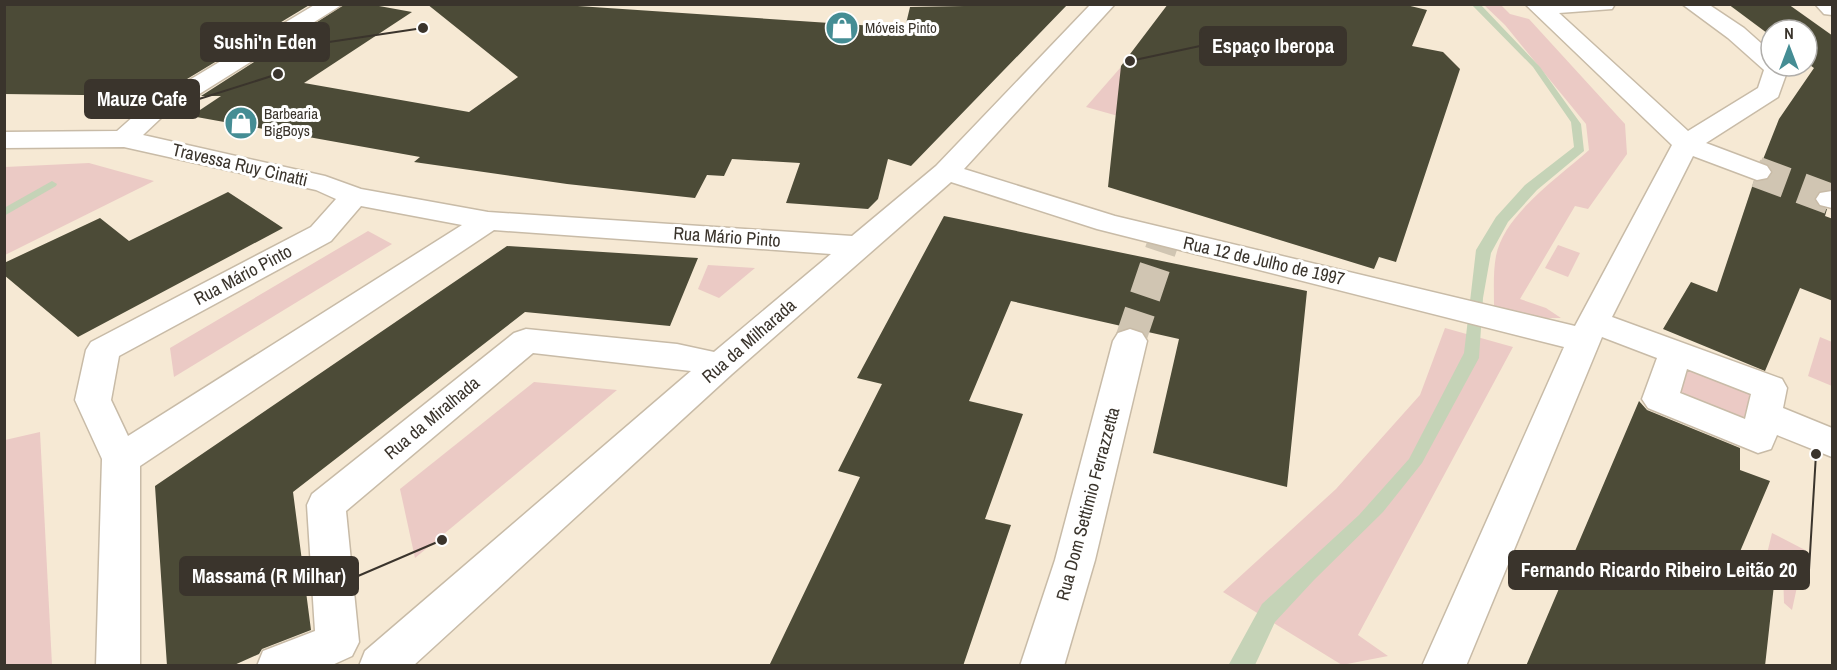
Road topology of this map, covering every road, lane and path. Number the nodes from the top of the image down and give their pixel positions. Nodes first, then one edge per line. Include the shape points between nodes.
1 (332, 4) edge
2 (1104, 4) edge
3 (1604, 4) edge
4 (1693, 4) edge
5 (1826, 4) edge
6 (1538, 6) edge
7 (1833, 9) edge
8 (1759, 53) edge
9 (1773, 78) edge
10 (124, 139) junction
11 (4, 140) edge
12 (1686, 144) junction
13 (946, 172) junction
14 (1757, 172) tunnel mouth
15 (354, 196) junction
16 (488, 221) junction
17 (858, 246) junction
18 (1589, 331) junction
19 (1130, 341) tunnel mouth
20 (1676, 351) junction
21 (720, 365) junction
22 (1764, 415) junction
23 (1833, 443) edge
24 (121, 459) junction
25 (337, 642) junction
26 (118, 666) edge
27 (279, 666) edge
28 (373, 666) edge
29 (381, 666) edge
30 (1042, 666) edge
31 (1444, 666) edge

1 - 10 street via 153,113
2 - 13 street, Rua da Milharada
3 - 6 street
4 - 8 street
5 - 7 street
6 - 12 street
9 - 12 street via 1769,92
10 - 11 street, Travessa Ruy Cinatti
10 - 15 street, Travessa Ruy Cinatti via 325,184
12 - 14 street
12 - 18 street
13 - 17 street, Rua da Milharada
13 - 18 street, Rua 12 de Julho de 1997 via 1107,223
15 - 16 street, Rua Mário Pinto
15 - 24 street, Rua Mário Pinto via 321,234 102,350 93,400
16 - 17 street, Rua Mário Pinto
16 - 24 street
17 - 21 street, Rua da Milharada
18 - 20 street, Rua 12 de Julho de 1997
18 - 31 street
19 - 30 street, Rua Dom Settimio Ferrazzetta via 1076,560
20 - 22 street, Rua 12 de Julho de 1997 via 1770,388
20 - 22 street via 1660,399 1758,439
21 - 25 street, Rua da Miralhada via 677,356 525,341 326,506
21 - 29 street, Rua da Milharada
22 - 23 street
24 - 26 street, Rua Mário Pinto
25 - 27 street
25 - 28 street

